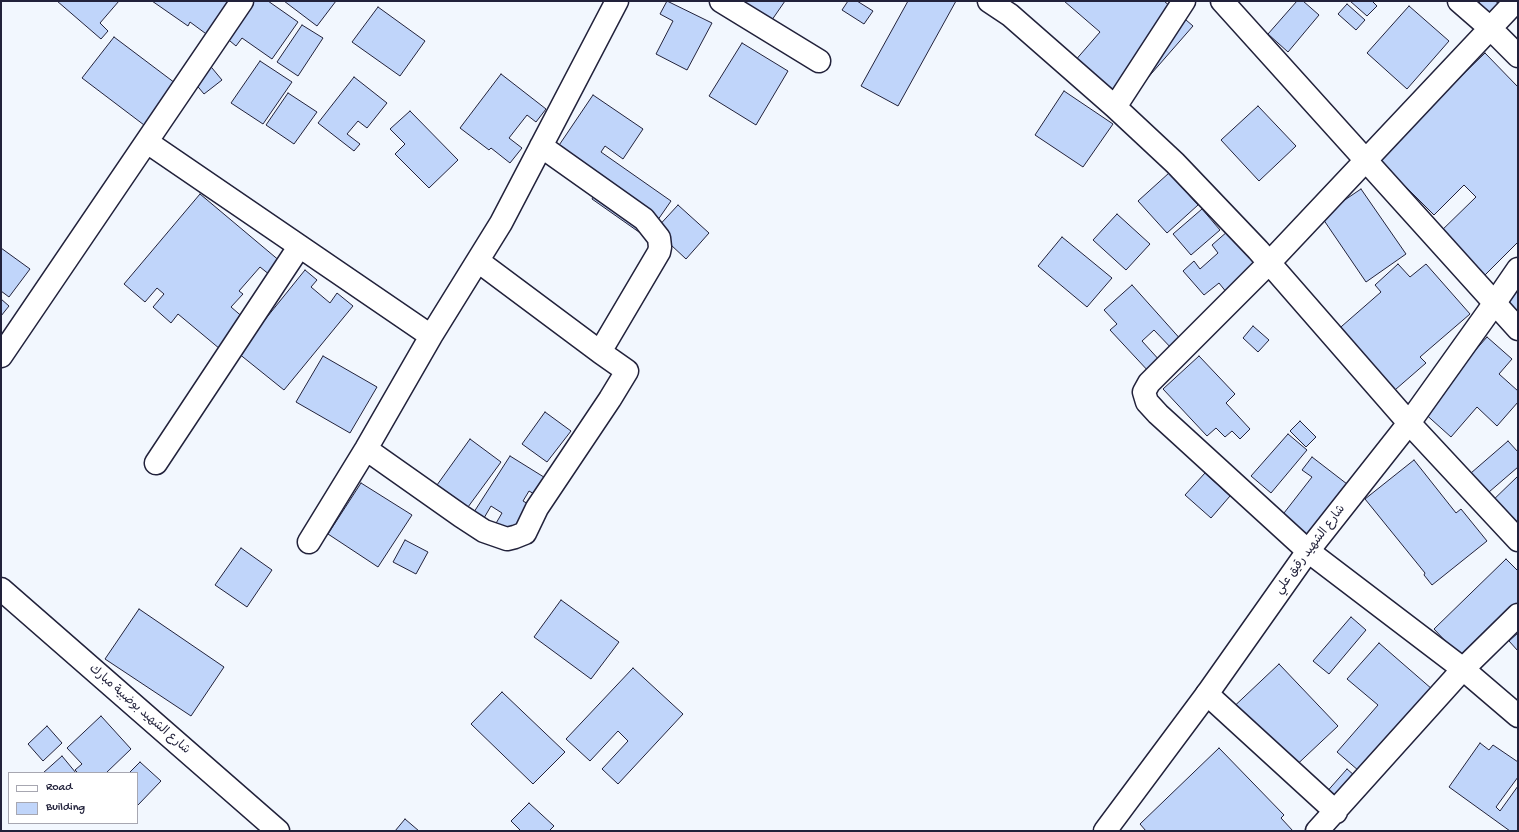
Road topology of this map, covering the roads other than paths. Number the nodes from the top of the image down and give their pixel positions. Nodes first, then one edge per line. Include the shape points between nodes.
1 (242, 1) edge
2 (617, 1) edge
3 (721, 1) edge
4 (990, 1) edge
5 (1184, 1) edge
6 (1222, 1) edge
7 (1459, 1) edge
8 (1516, 1) edge
9 (1490, 28) junction
10 (1518, 56) edge
11 (819, 61) dead end
12 (1115, 107) junction
13 (147, 142) junction
14 (541, 146) junction
15 (1365, 160) junction
16 (299, 248) junction
17 (478, 261) junction
18 (1269, 263) junction
19 (1518, 268) edge
20 (1494, 304) junction
21 (1518, 329) edge
22 (430, 336) junction
23 (600, 352) junction
24 (1, 356) edge
25 (1409, 424) junction
26 (366, 449) junction
27 (156, 463) dead end
28 (1518, 540) edge
29 (309, 542) dead end
30 (1308, 551) junction
31 (1, 589) edge
32 (1518, 615) edge
33 (1463, 669) junction
34 (1207, 694) junction
35 (1518, 716) edge
36 (1336, 812) junction
37 (278, 831) edge
38 (1105, 831) edge
39 (1317, 831) edge

1 - 13 street
2 - 14 street
3 - 11 street
4 - 12 street via 1010,15
5 - 12 street
6 - 15 street
7 - 9 street
8 - 9 street
9 - 10 street
9 - 15 street
12 - 18 street via 1175,163
13 - 16 street
13 - 24 street
14 - 17 street
14 - 23 street via 644,219 660,242 659,252
15 - 18 street
15 - 20 street
16 - 22 street
16 - 27 street
17 - 22 street
17 - 23 street
18 - 25 street
18 - 30 street via 1149,383 1144,392 1147,402 1158,414
19 - 20 street, شارع الشهيد رقيق علي
20 - 21 street
20 - 25 street, شارع الشهيد رقيق علي
22 - 26 street
23 - 26 street via 627,371 537,508 525,532 515,537 507,539 484,531
25 - 28 street
25 - 30 street, شارع الشهيد رقيق علي
26 - 29 street
30 - 33 street
30 - 34 street, شارع الشهيد رقيق علي
31 - 37 street, شارع الشهيد بوضبية مبارك
32 - 33 street
33 - 35 street
33 - 36 street
34 - 36 street
34 - 38 street, شارع الشهيد رقيق علي
36 - 39 street

